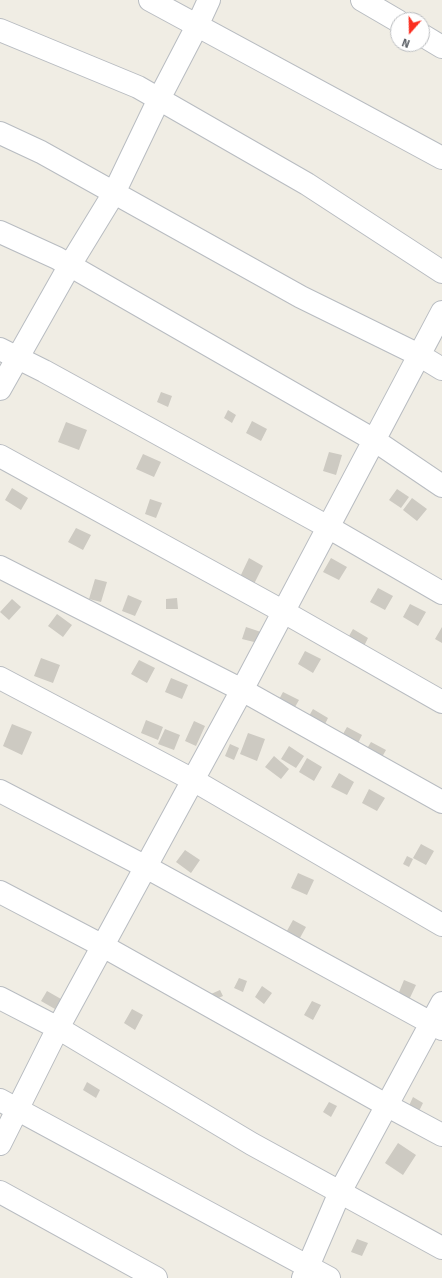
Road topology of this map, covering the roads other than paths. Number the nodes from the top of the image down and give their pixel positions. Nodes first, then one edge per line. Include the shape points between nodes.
1 (150, 0) edge
2 (208, 0) edge
3 (362, 0) edge
4 (390, 16) edge
5 (197, 26) junction
6 (0, 30) edge
7 (430, 40) edge
8 (442, 47) edge
9 (159, 99) junction
10 (0, 133) edge
11 (442, 158) edge
12 (114, 193) junction
13 (0, 232) edge
14 (70, 265) junction
15 (442, 272) edge
16 (442, 312) edge
17 (9, 353) edge
18 (419, 355) junction
19 (442, 369) edge
20 (0, 389) edge
21 (374, 440) junction
22 (0, 456) edge
23 (442, 486) edge
24 (328, 527) junction
25 (0, 567) edge
26 (442, 593) edge
27 (284, 612) junction
28 (0, 678) edge
29 (242, 690) junction
30 (442, 702) edge
31 (194, 780) junction
32 (0, 791) edge
33 (442, 802) edge
34 (146, 867) junction
35 (0, 892) edge
36 (442, 925) edge
37 (103, 946) junction
38 (0, 998) edge
39 (442, 1003) edge
40 (436, 1026) edge
41 (58, 1028) junction
42 (9, 1104) edge
43 (386, 1105) junction
44 (442, 1135) edge
45 (0, 1144) edge
46 (0, 1192) edge
47 (340, 1192) junction
48 (442, 1248) edge
49 (305, 1272) edge
50 (156, 1278) edge
51 (329, 1278) edge

1 - 5 street
2 - 5 street
3 - 4 street
5 - 9 street
5 - 11 street
6 - 9 street via 138,87
7 - 8 street
9 - 12 street
9 - 15 street via 307,184
10 - 12 street via 41,152
12 - 14 street
12 - 18 street via 301,297
13 - 14 street
14 - 17 street
14 - 21 street
16 - 18 street
17 - 20 street
17 - 24 street
18 - 19 street
18 - 21 street
21 - 23 street
21 - 24 street
22 - 27 street
24 - 26 street
24 - 27 street
25 - 29 street
27 - 29 street
27 - 30 street
28 - 31 street
29 - 31 street
29 - 33 street
31 - 34 street
31 - 36 street
32 - 34 street
34 - 37 street
34 - 40 street
35 - 37 street
37 - 41 street
37 - 43 street
38 - 41 street
39 - 40 street
40 - 43 street
41 - 42 street
41 - 47 street via 252,1144
42 - 45 street
42 - 49 street
43 - 44 street
43 - 47 street
46 - 50 street
47 - 48 street
47 - 49 street
49 - 51 street

